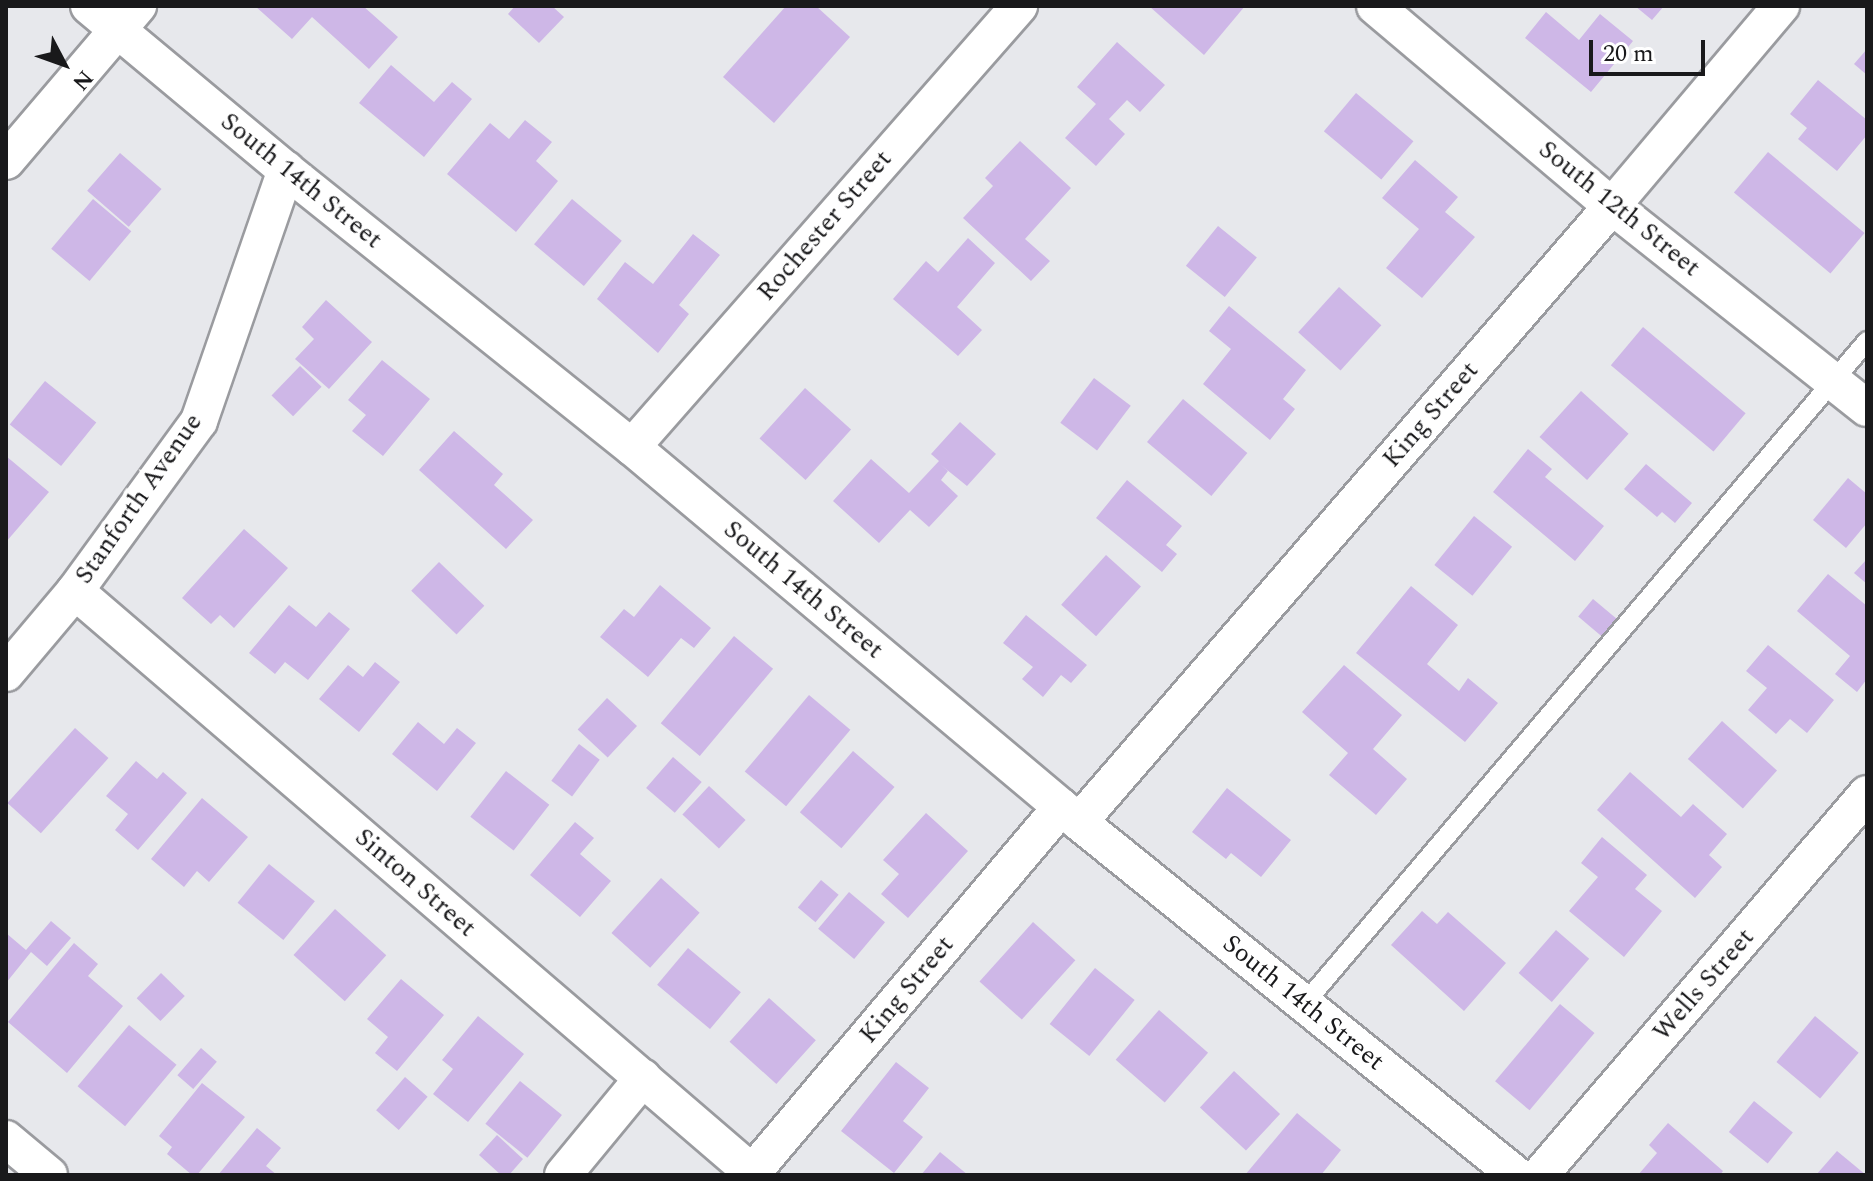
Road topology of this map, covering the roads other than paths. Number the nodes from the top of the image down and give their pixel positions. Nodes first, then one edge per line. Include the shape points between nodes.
1 (89, 6) edge
2 (1019, 6) edge
3 (1781, 6) edge
4 (1381, 8) edge
5 (128, 18) edge
6 (6, 161) edge
7 (286, 170) junction
8 (1612, 206) junction
9 (1867, 341) edge
10 (1833, 380) junction
11 (1867, 408) edge
12 (632, 447) junction
13 (75, 591) junction
14 (6, 673) edge
15 (1867, 794) edge
16 (1070, 815) junction
17 (1304, 1004) junction
18 (643, 1078) junction
19 (6, 1139) edge
20 (754, 1174) edge
21 (49, 1175) edge
22 (563, 1175) edge
23 (1516, 1175) edge
24 (1540, 1175) edge

1 - 5 street, South 14th Street
2 - 12 street, Rochester Street
3 - 8 street, King Street
4 - 8 street, South 12th Street
5 - 6 street
5 - 7 street, South 14th Street
7 - 12 street, South 14th Street
7 - 13 street, Stanforth Avenue via 199,421
8 - 10 street, South 12th Street
8 - 16 street, King Street
9 - 10 lane
10 - 11 street, South 12th Street
10 - 17 lane
12 - 16 street, South 14th Street
13 - 14 street, Stanforth Avenue
13 - 18 street, Sinton Street
15 - 24 street, Wells Street
16 - 17 street, South 14th Street
16 - 20 street, King Street
17 - 23 street, South 14th Street
18 - 20 street, Sinton Street
18 - 22 street
19 - 21 street

